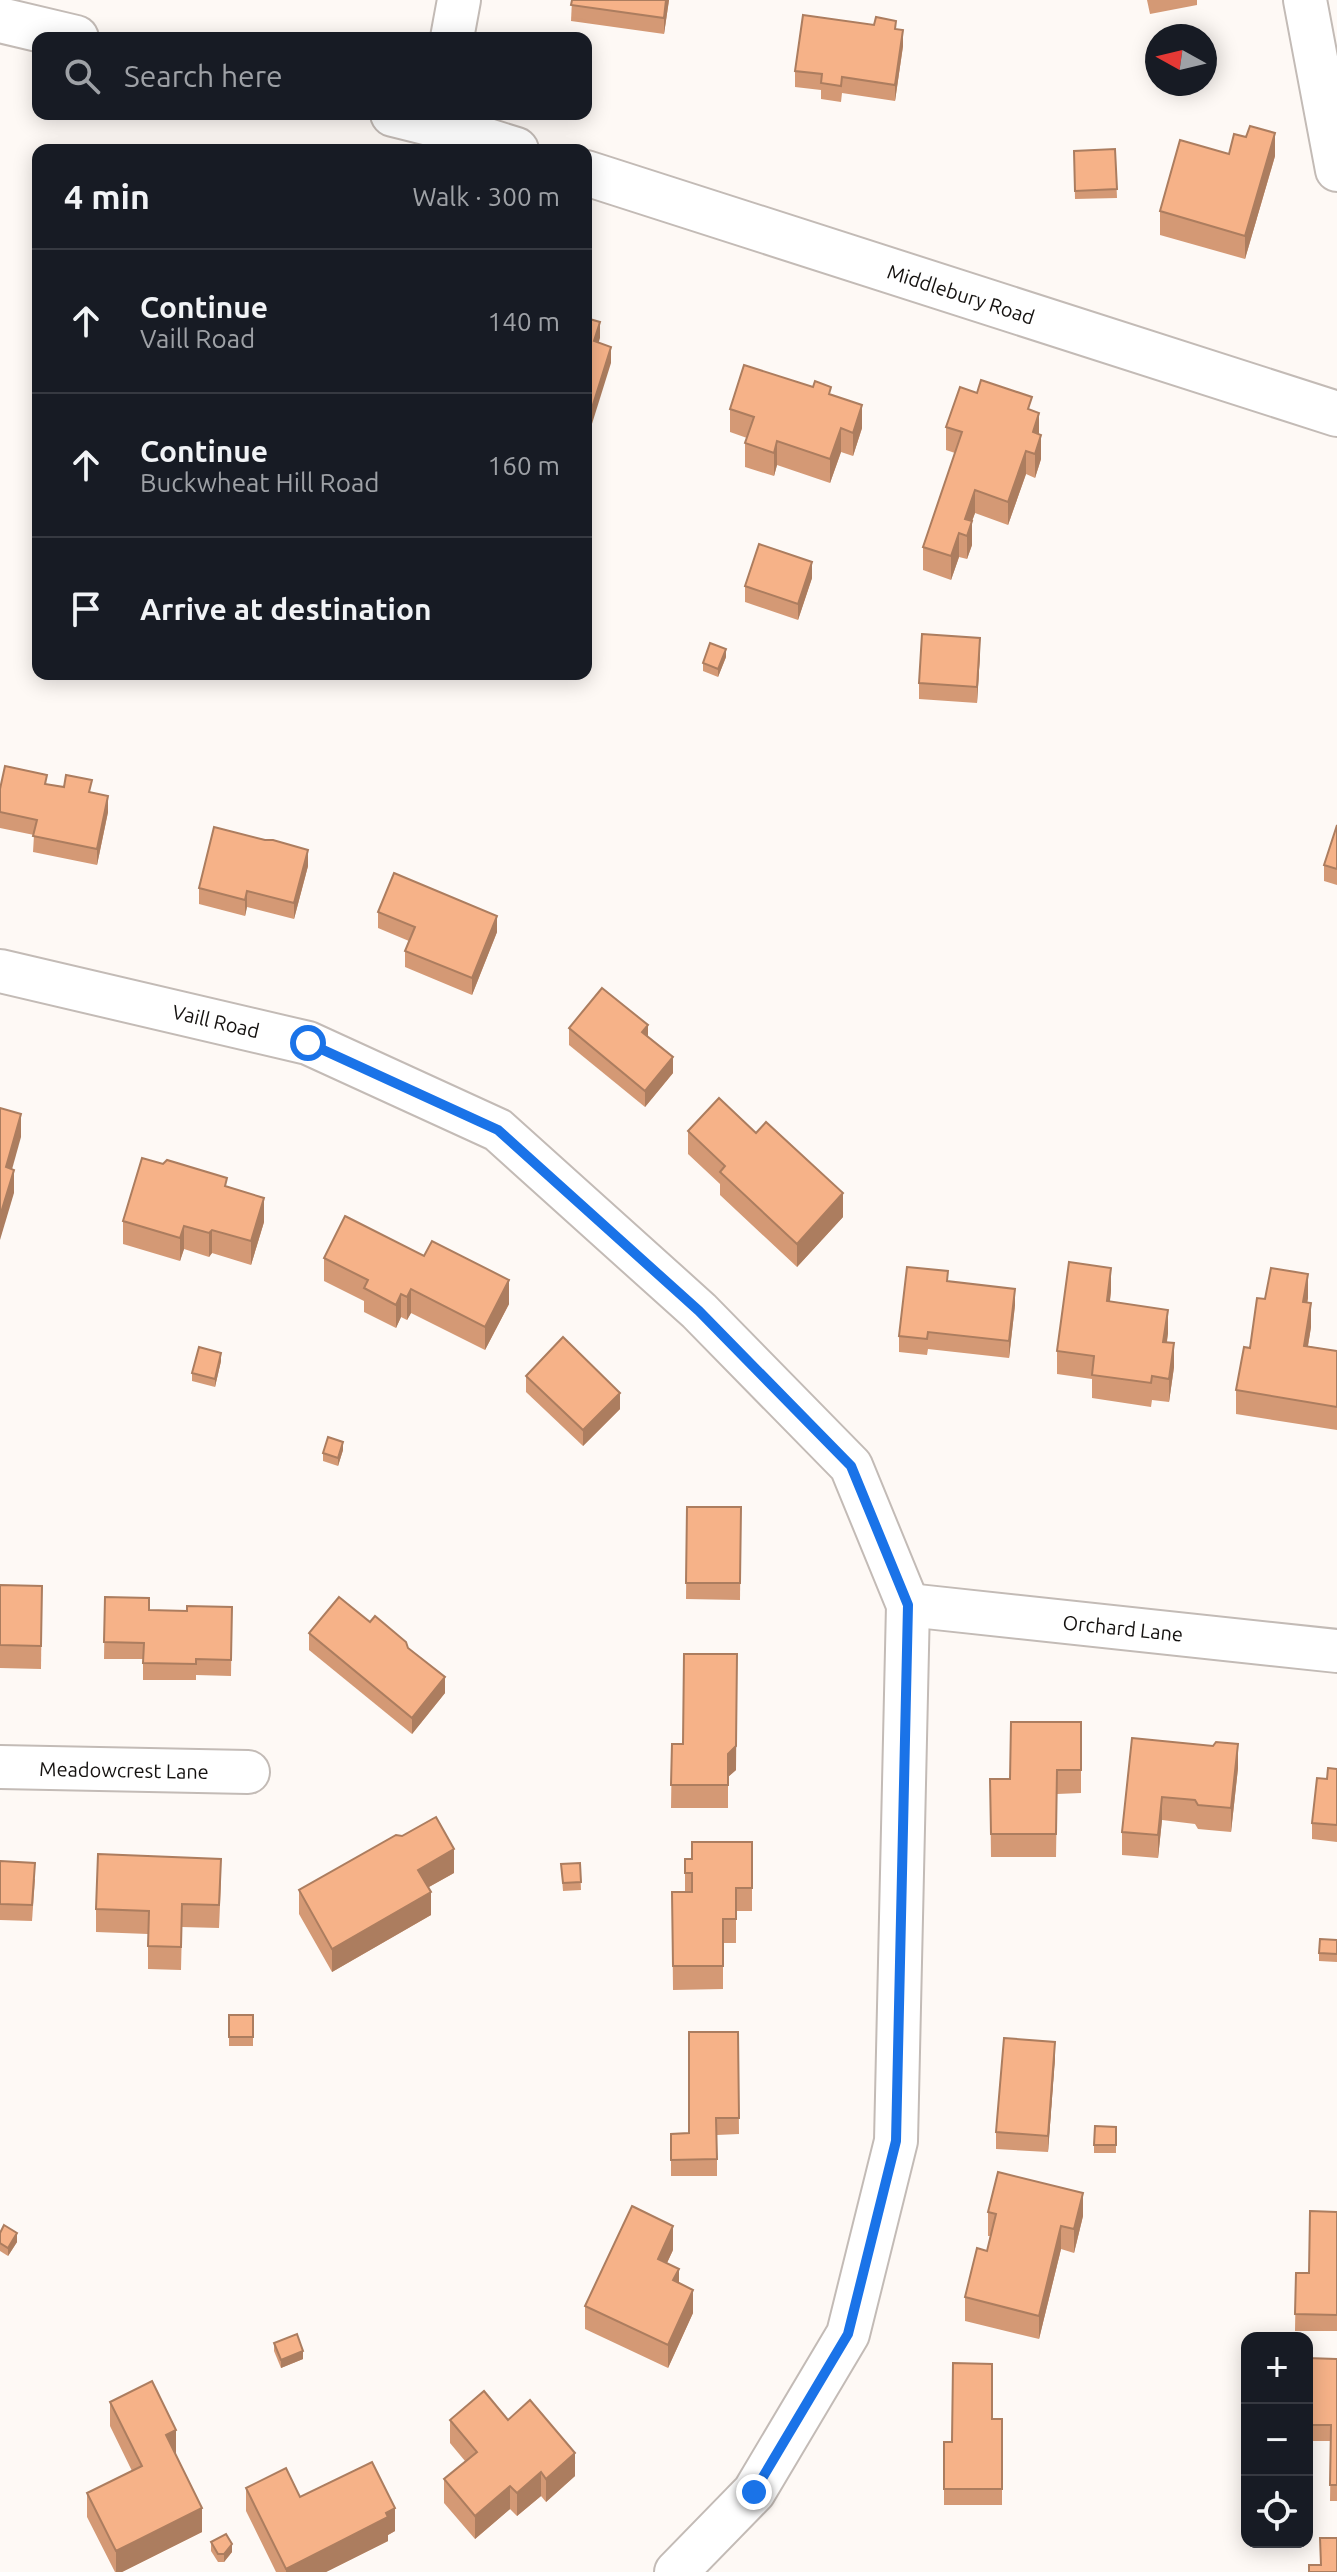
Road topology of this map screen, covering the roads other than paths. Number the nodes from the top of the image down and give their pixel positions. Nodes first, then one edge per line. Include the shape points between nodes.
1 (459, 0) edge
2 (1305, 0) edge
3 (0, 20) edge
4 (51, 32) edge
5 (453, 32) edge
6 (441, 120) edge
7 (501, 144) edge
8 (1337, 170) edge
9 (592, 175) edge
10 (1337, 414) edge
11 (0, 971) edge
12 (908, 1605) junction
13 (1337, 1651) edge
14 (0, 1767) edge
15 (248, 1772) dead end
16 (676, 2572) edge

1 - 5 street
2 - 8 street
3 - 4 street
6 - 7 street
9 - 10 street, Middlebury Road
11 - 12 street, Vaill Road via 308,1043 498,1130 699,1311 851,1466
12 - 13 street, Orchard Lane
12 - 16 street via 896,2141 848,2334 754,2492
14 - 15 street, Meadowcrest Lane

